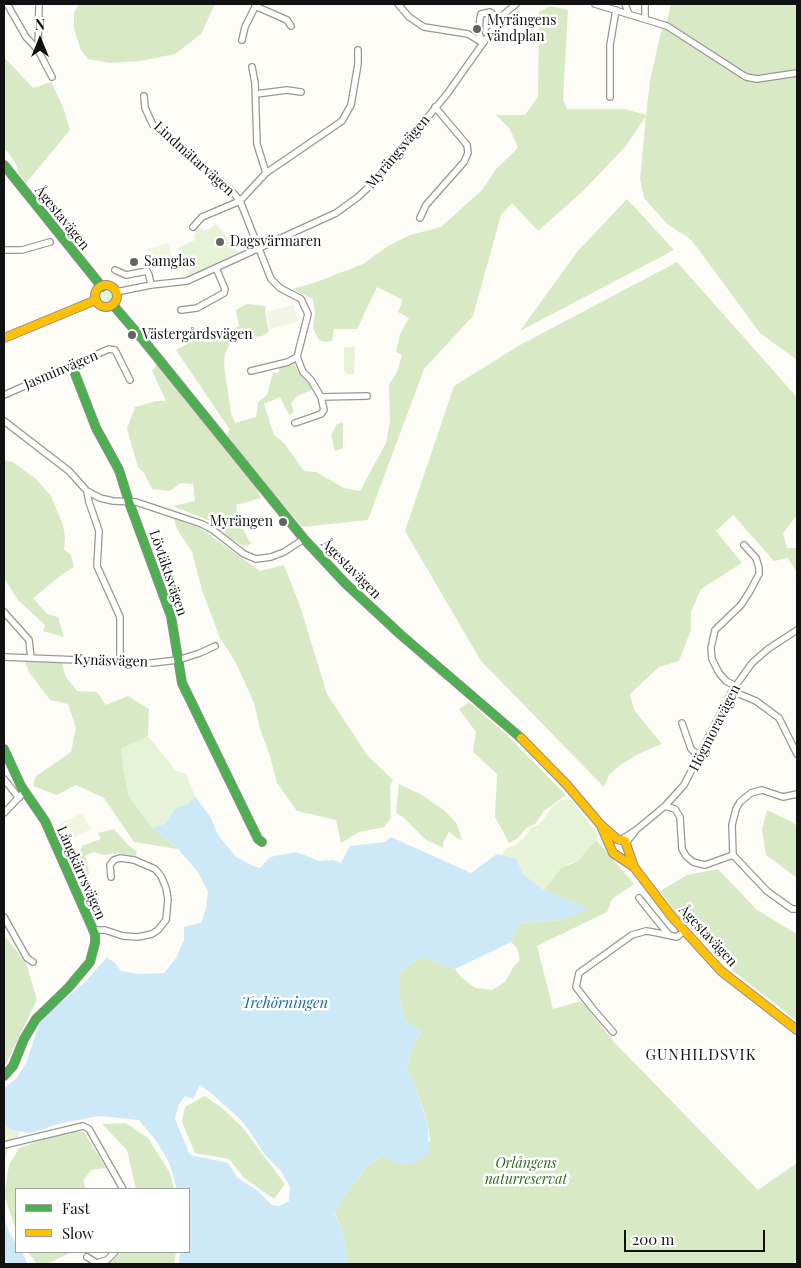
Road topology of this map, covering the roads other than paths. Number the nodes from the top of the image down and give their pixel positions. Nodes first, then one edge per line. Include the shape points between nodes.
1 (8, 4) edge
2 (40, 4) edge
3 (398, 4) edge
4 (516, 4) edge
5 (595, 4) edge
6 (625, 4) edge
7 (645, 4) edge
8 (256, 5) edge
9 (616, 10) junction
10 (629, 14) junction
11 (500, 19) junction
12 (645, 19) junction
13 (291, 26) dead end
14 (242, 40) dead end
15 (483, 43) junction
16 (38, 50) junction
17 (358, 50) dead end
18 (252, 67) dead end
19 (797, 73) edge
20 (52, 77) dead end
21 (301, 92) dead end
22 (256, 94) junction
23 (144, 96) dead end
24 (610, 96) dead end
25 (435, 107) junction
26 (4, 165) edge
27 (266, 173) junction
28 (240, 201) junction
29 (420, 218) dead end
30 (193, 227) dead end
31 (50, 242) dead end
32 (259, 247) junction
33 (4, 250) edge
34 (216, 268) junction
35 (115, 270) dead end
36 (151, 285) junction
37 (102, 287) junction
38 (116, 292) junction
39 (96, 300) junction
40 (113, 305) junction
41 (181, 310) dead end
42 (4, 338) edge
43 (297, 357) junction
44 (72, 366) junction
45 (250, 370) dead end
46 (130, 380) dead end
47 (4, 395) edge
48 (366, 396) dead end
49 (321, 397) junction
50 (4, 422) edge
51 (296, 423) dead end
52 (88, 491) junction
53 (129, 502) junction
54 (304, 539) junction
55 (744, 545) dead end
56 (4, 612) edge
57 (797, 630) edge
58 (215, 646) dead end
59 (4, 657) edge
60 (31, 658) junction
61 (178, 660) junction
62 (120, 662) junction
63 (734, 688) junction
64 (682, 723) dead end
65 (4, 749) edge
66 (797, 754) edge
67 (700, 756) junction
68 (4, 779) edge
69 (797, 794) edge
70 (22, 795) junction
71 (665, 806) junction
72 (4, 813) edge
73 (600, 824) junction
74 (262, 842) dead end
75 (623, 842) junction
76 (610, 846) junction
77 (618, 855) junction
78 (733, 855) junction
79 (634, 867) junction
80 (111, 877) dead end
81 (638, 898) dead end
82 (797, 909) edge
83 (4, 916) edge
84 (92, 930) junction
85 (684, 931) junction
86 (669, 936) junction
87 (33, 962) dead end
88 (797, 1030) edge
89 (613, 1032) dead end
90 (4, 1076) edge
91 (4, 1145) edge
92 (123, 1188) edge
93 (114, 1253) edge
94 (87, 1257) dead end

1 - 16 street via 26,37
2 - 16 street
3 - 15 street via 409,18 424,27 468,34
4 - 11 street, Myrängsvägen
5 - 9 street
6 - 10 street
7 - 12 street
8 - 13 street via 287,20
8 - 14 street
9 - 10 street
9 - 24 street via 610,51
10 - 12 street
11 - 15 street, Myrängsvägen
11 - 15 street via 490,12 481,14 479,34
12 - 19 street via 667,26 746,77 757,79
15 - 25 street, Myrängsvägen
16 - 20 street
17 - 27 street via 351,106 346,117
18 - 22 street
21 - 22 street via 287,90
22 - 27 street via 257,144
23 - 28 street, Lindmätarvägen via 145,108 153,125
25 - 29 street via 467,145 468,154 426,205
25 - 32 street, Myrängsvägen via 358,197 331,216
26 - 37 main road, Ågestavägen
27 - 28 street
28 - 30 street via 202,217
28 - 32 street, Lindmätarvägen
31 - 33 street via 22,250
32 - 34 street, Myrängsvägen
32 - 43 street, Lindmätarvägen via 271,279 301,299 308,314
34 - 36 street, Myrängsvägen via 188,281
34 - 41 street via 224,293 197,308
35 - 36 street via 126,275 147,271
36 - 38 street, Myrängsvägen
37 - 38 main road via 110,286
37 - 39 main road via 97,291
38 - 40 main road via 117,299
39 - 40 main road via 106,307
39 - 42 main road
40 - 54 main road, Ågestavägen
43 - 45 street
43 - 49 street via 303,372
44 - 46 street, Jasminvägen via 112,349
44 - 47 street, Jasminvägen
44 - 53 main road, Lövtäktsvägen via 96,428 119,470
48 - 49 street
49 - 51 street via 324,410 321,414
50 - 52 street via 69,471
52 - 53 street via 107,500
52 - 62 street via 99,531 97,566 120,617
53 - 54 street via 202,524 256,559 284,552
53 - 61 main road, Lövtäktsvägen via 170,616
54 - 73 main road, Ågestavägen via 401,635 518,735
55 - 63 street via 756,558 759,574 741,605 715,630 711,648 719,673
56 - 60 street via 29,640
57 - 63 street, Högmoravägen via 752,663
58 - 61 street, Kynäsvägen
59 - 60 street, Kynäsvägen
60 - 62 street, Kynäsvägen
61 - 62 street, Kynäsvägen
61 - 74 main road, Lövtäktsvägen via 182,683
63 - 66 street via 779,718
63 - 67 street, Högmoravägen
64 - 67 street via 692,749
65 - 70 main road, Långkärrsvägen
67 - 71 street, Högmoravägen via 684,785
68 - 70 street
69 - 78 street via 783,797 762,790 746,797 732,819
70 - 72 street
70 - 84 main road, Långkärrsvägen via 45,821
71 - 75 street, Högmoravägen
71 - 78 street via 675,809 680,817 682,850 693,862 705,865
73 - 75 main road, Ågestavägen
73 - 76 main road, Ågestavägen
75 - 76 main road via 614,840
75 - 77 main road via 622,855
75 - 79 main road, Ågestavägen
76 - 77 main road, Ågestavägen via 611,851
77 - 79 main road, Ågestavägen
78 - 82 street via 767,891 792,909
79 - 85 main road, Ågestavägen
80 - 84 street via 110,865 120,858 155,869 166,888 166,920 158,930 138,937
81 - 86 street
83 - 87 street via 27,958
84 - 90 main road, Långkärrsvägen via 95,943 90,962 36,1019 13,1066
85 - 86 street via 677,937
85 - 88 main road, Ågestavägen via 721,970
86 - 89 street via 646,931 632,935 579,972 576,987
91 - 92 street via 83,1126 89,1129
93 - 94 street via 107,1260 97,1262

